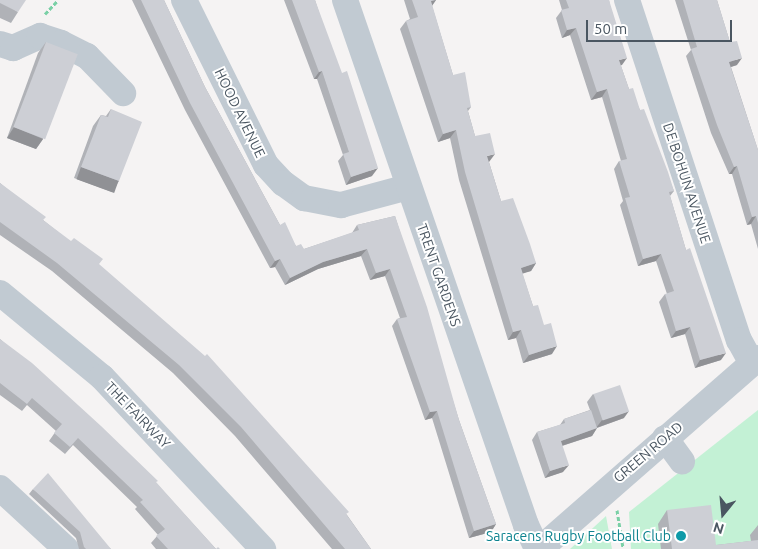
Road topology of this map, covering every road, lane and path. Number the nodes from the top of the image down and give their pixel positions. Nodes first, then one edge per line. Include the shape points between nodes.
1 (184, 0) edge
2 (345, 0) edge
3 (627, 0) edge
4 (0, 44) edge
5 (123, 93) dead end
6 (408, 186) junction
7 (0, 293) edge
8 (755, 361) edge
9 (665, 438) junction
10 (682, 461) dead end
11 (612, 483) junction
12 (0, 488) edge
13 (66, 549) edge
14 (263, 549) edge
15 (538, 549) edge
16 (623, 549) edge

1 - 6 street, HOOD AVENUE via 266,165 283,183 304,198 341,205
2 - 6 street, TRENT GARDENS
3 - 8 street, DE BOHUN AVENUE via 739,340
4 - 5 street via 13,48 40,36 61,43 87,56
6 - 15 street, TRENT GARDENS via 526,525
7 - 14 street, THE FAIRWAY via 102,377
8 - 9 street, GREEN ROAD
9 - 10 street
9 - 11 street, GREEN ROAD
11 - 15 street, GREEN ROAD
11 - 16 path
12 - 13 street

